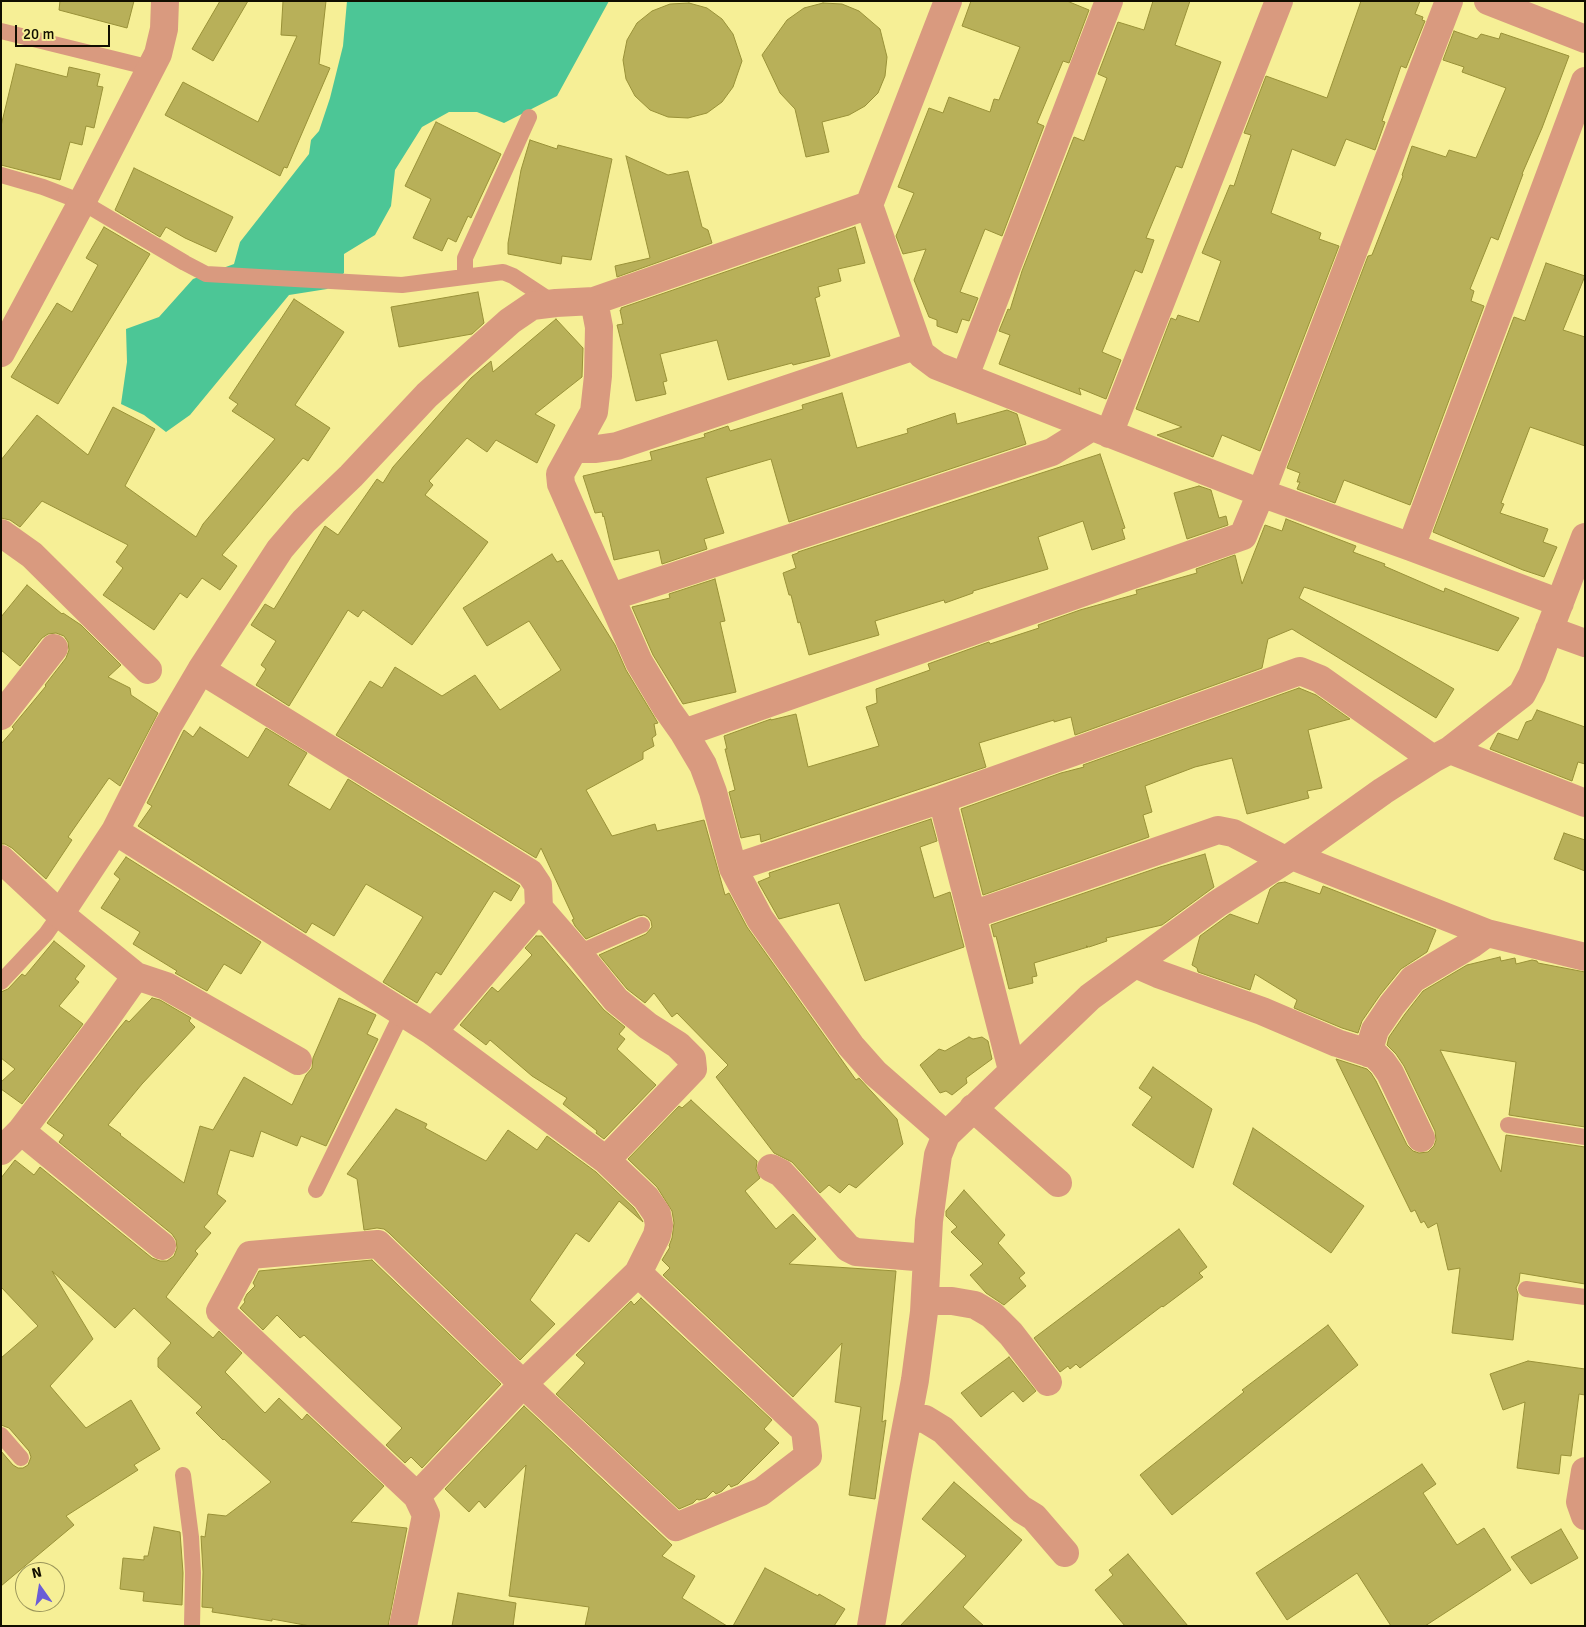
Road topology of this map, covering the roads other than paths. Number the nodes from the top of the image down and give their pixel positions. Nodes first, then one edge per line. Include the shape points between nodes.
1 (165, 1) edge
2 (948, 1) edge
3 (1109, 1) edge
4 (1279, 1) edge
5 (1449, 1) edge
6 (1488, 1) edge
7 (1, 30) edge
8 (1585, 39) edge
9 (151, 68) junction
10 (1585, 81) edge
11 (529, 117) dead end
12 (1, 176) edge
13 (82, 202) junction
14 (869, 205) junction
15 (465, 277) junction
16 (594, 301) junction
17 (550, 304) junction
18 (918, 345) junction
19 (1, 353) edge
20 (965, 376) junction
21 (1101, 431) junction
22 (574, 449) junction
23 (1261, 493) junction
24 (1, 533) edge
25 (1585, 537) edge
26 (1411, 547) junction
27 (611, 597) junction
28 (1560, 603) junction
29 (1549, 630) junction
30 (1585, 643) edge
31 (54, 648) dead end
32 (148, 670) dead end
33 (201, 670) junction
34 (1, 716) edge
35 (684, 733) junction
36 (1441, 755) junction
37 (942, 799) junction
38 (1585, 803) edge
39 (115, 831) junction
40 (1288, 858) junction
41 (1, 859) edge
42 (733, 868) junction
43 (539, 908) junction
44 (60, 914) junction
45 (972, 915) junction
46 (642, 925) dead end
47 (1486, 933) junction
48 (578, 953) junction
49 (1585, 957) edge
50 (1135, 964) junction
51 (136, 976) junction
52 (1, 982) edge
53 (402, 1013) junction
54 (433, 1032) junction
55 (1368, 1053) junction
56 (298, 1061) dead end
57 (1012, 1070) junction
58 (973, 1108) junction
59 (1508, 1125) dead end
60 (21, 1131) junction
61 (946, 1135) junction
62 (1585, 1136) edge
63 (1421, 1138) dead end
64 (1, 1151) edge
65 (606, 1160) junction
66 (771, 1168) dead end
67 (1058, 1183) dead end
68 (316, 1190) dead end
69 (162, 1246) dead end
70 (927, 1258) junction
71 (638, 1273) junction
72 (1526, 1289) dead end
73 (1585, 1297) edge
74 (925, 1301) junction
75 (1048, 1382) dead end
76 (523, 1384) junction
77 (908, 1417) junction
78 (1, 1435) edge
79 (21, 1458) dead end
80 (1585, 1471) edge
81 (183, 1475) dead end
82 (417, 1496) junction
83 (1585, 1516) edge
84 (1065, 1553) dead end
85 (192, 1626) edge
86 (403, 1626) edge
87 (871, 1626) edge

1 - 9 street via 164,29
2 - 14 street
3 - 20 street
4 - 21 street
5 - 23 street
6 - 8 street
7 - 9 lane
9 - 13 street
10 - 26 street
11 - 15 lane via 465,258
12 - 13 lane
13 - 15 lane via 206,274 402,284
13 - 19 street
14 - 16 street
14 - 18 street
15 - 17 lane via 503,272 548,299
16 - 17 street
16 - 22 street via 599,327 594,412
17 - 33 street via 532,306 510,321 427,395 304,521 280,550
18 - 20 street via 921,354 937,366
18 - 22 street via 617,446
20 - 21 street
21 - 23 street
21 - 27 street via 1052,452
22 - 27 street via 560,474 561,484
23 - 26 street
23 - 35 street via 1243,536
24 - 32 street via 32,555
25 - 28 street
26 - 28 street
27 - 35 street via 639,662
28 - 29 street
29 - 30 street
29 - 36 street via 1522,694
31 - 34 street
33 - 39 street via 168,726
33 - 43 street via 530,873 538,885
35 - 42 street via 704,765
36 - 37 street via 1320,679 1300,671
36 - 38 street
36 - 40 street via 1383,791
37 - 42 street
37 - 45 street
39 - 44 street
39 - 53 street
40 - 45 street via 1233,833 1218,830
40 - 47 street
40 - 50 street via 1217,904
41 - 44 street
42 - 61 street via 760,919 851,1046 875,1073
43 - 48 street
43 - 54 street
44 - 51 street
44 - 52 lane via 46,934
45 - 57 street
46 - 48 lane
47 - 49 street
47 - 55 street via 1413,979 1375,1030
48 - 65 street via 616,1000 692,1058 693,1069
50 - 55 street
50 - 57 street via 1090,997
51 - 56 street via 166,986
51 - 60 street
53 - 54 street
53 - 68 lane
54 - 65 street
55 - 63 street via 1375,1055 1390,1073
57 - 58 street
58 - 61 street
58 - 67 street
59 - 62 lane
60 - 64 street
60 - 69 street
61 - 70 street via 938,1155
65 - 71 street via 646,1198 657,1214 657,1235
66 - 70 street via 781,1173 848,1248 856,1252
70 - 74 street
71 - 76 street
71 - 76 street via 805,1430 808,1456 761,1492 676,1527
72 - 73 lane
74 - 75 street via 975,1304 992,1315
74 - 77 street
76 - 82 street
76 - 82 street via 378,1244 250,1255 220,1311
77 - 84 street via 925,1419 943,1430 1021,1509 1034,1517
77 - 87 street
78 - 79 lane
80 - 83 street via 1580,1502
81 - 85 lane via 192,1555
82 - 86 street via 426,1516

